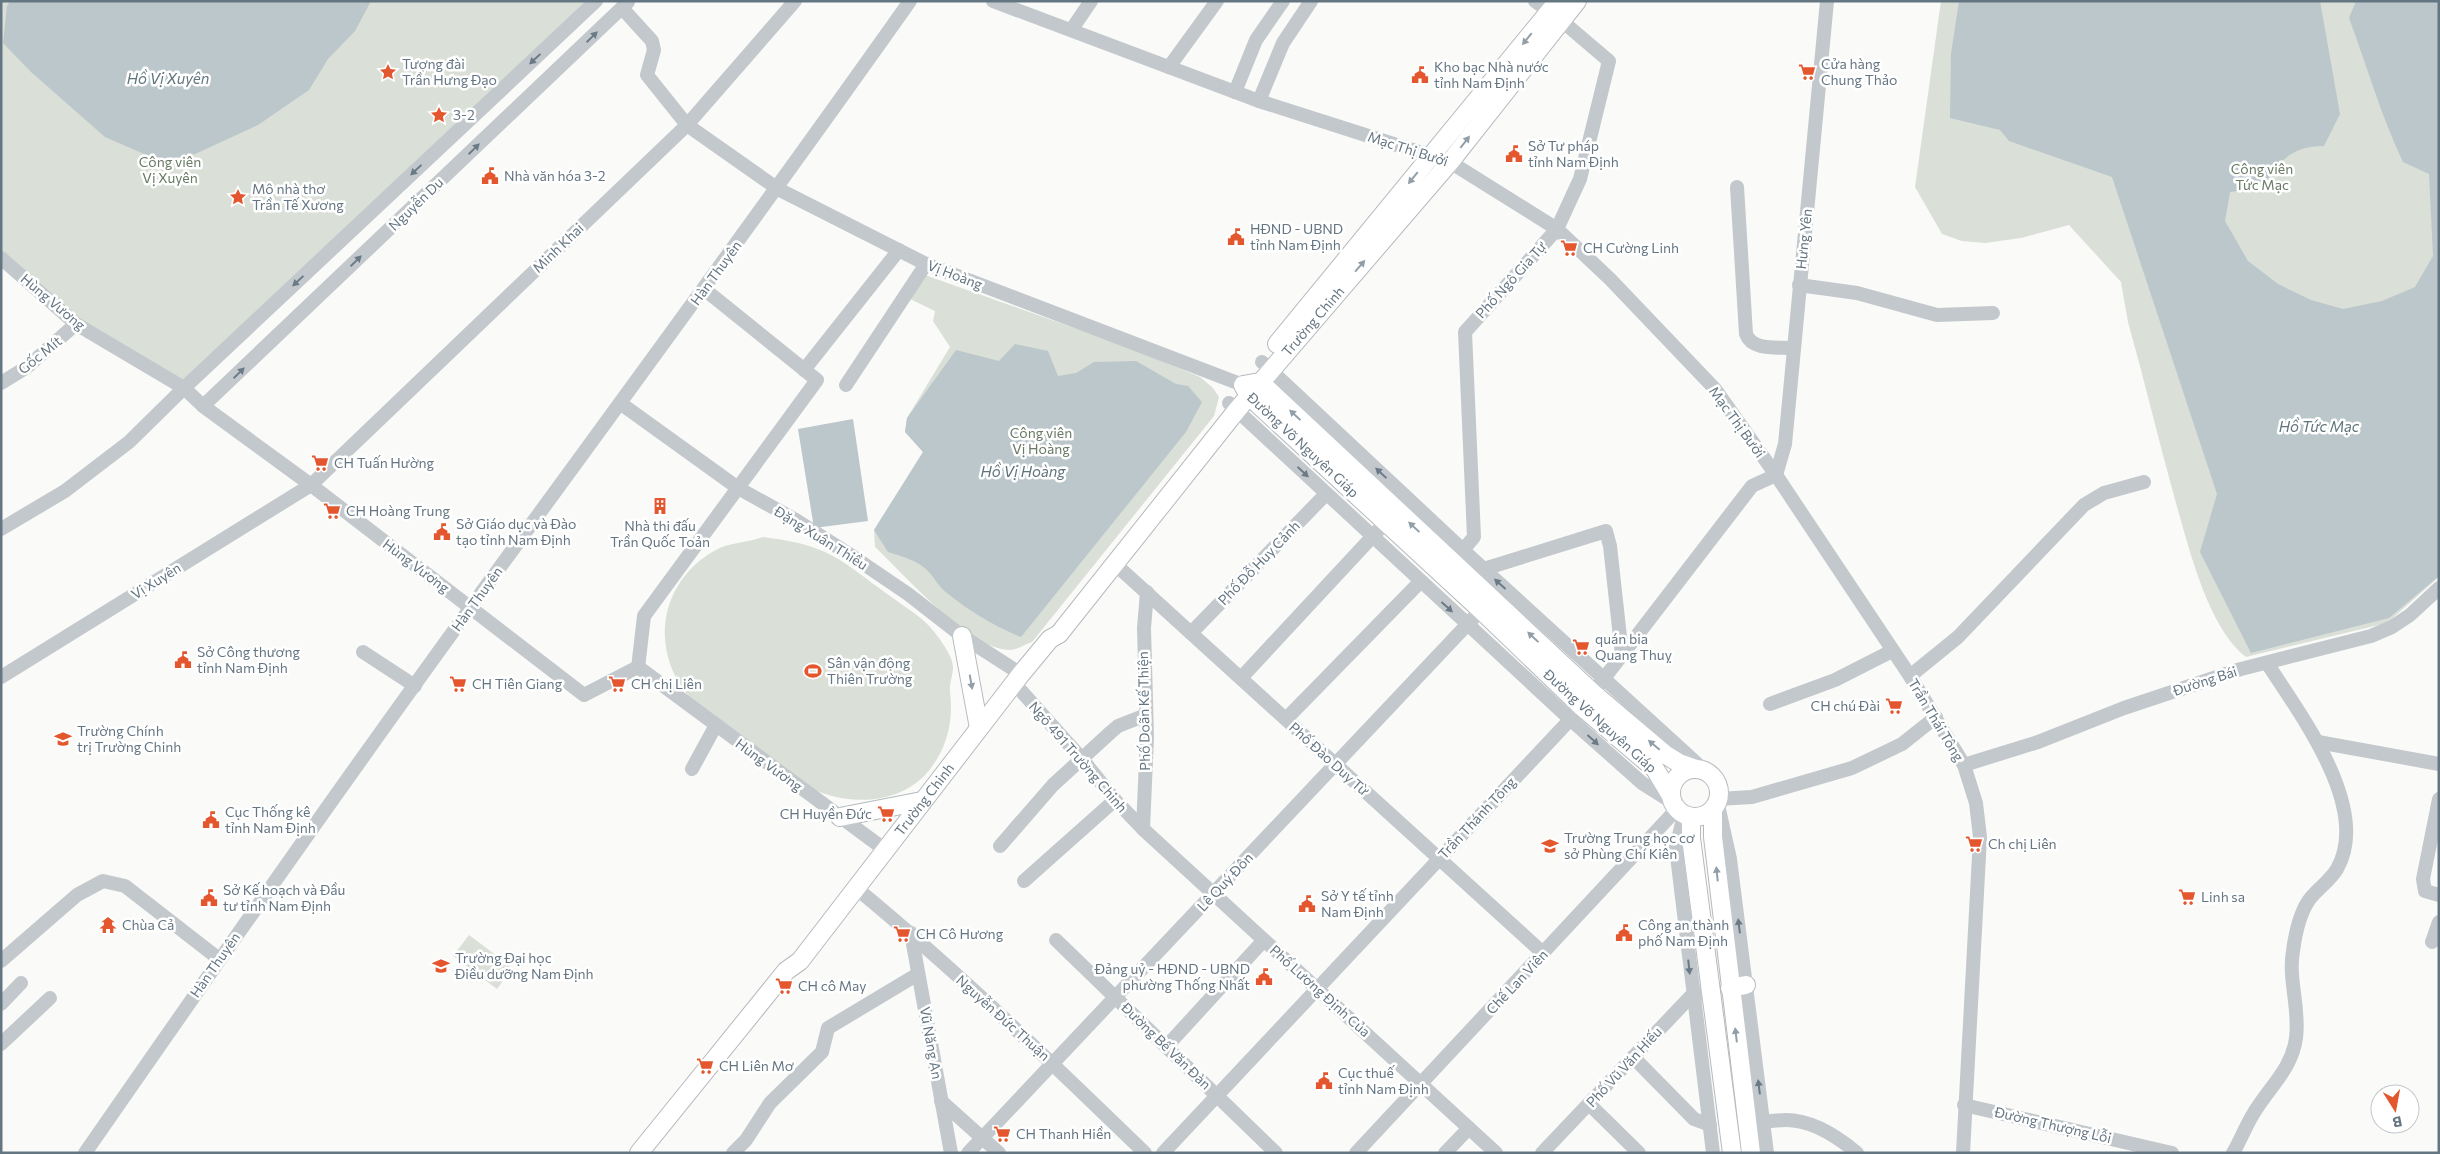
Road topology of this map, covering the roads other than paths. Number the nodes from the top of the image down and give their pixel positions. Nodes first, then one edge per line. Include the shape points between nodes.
1 (596, 1) edge
2 (795, 1) edge
3 (910, 1) edge
4 (993, 1) edge
5 (1092, 1) edge
6 (1216, 1) edge
7 (1283, 1) edge
8 (1311, 1) edge
9 (1577, 1) edge
10 (1827, 1) edge
11 (626, 5) edge
12 (1551, 9) edge
13 (1072, 29) junction
14 (1169, 67) junction
15 (1234, 92) junction
16 (1258, 101) junction
17 (687, 125) junction
18 (1430, 156) junction
19 (1450, 162) junction
20 (1737, 187) dead end
21 (778, 189) junction
22 (1557, 228) junction
23 (899, 250) junction
24 (1, 258) edge
25 (926, 264) junction
26 (1799, 285) junction
27 (704, 289) junction
28 (1993, 314) dead end
29 (76, 324) junction
30 (1793, 348) junction
31 (804, 370) junction
32 (1264, 371) junction
33 (1, 383) edge
34 (846, 385) dead end
35 (184, 388) junction
36 (1246, 391) junction
37 (620, 403) junction
38 (203, 406) junction
39 (1233, 406) junction
40 (1776, 475) junction
41 (2144, 482) dead end
42 (311, 485) junction
43 (738, 488) junction
44 (1326, 494) junction
45 (1386, 522) junction
46 (1, 529) edge
47 (1372, 537) junction
48 (1458, 557) junction
49 (1115, 564) junction
50 (1484, 569) junction
51 (1420, 582) junction
52 (2439, 588) edge
53 (1147, 592) junction
54 (471, 608) junction
55 (1481, 610) junction
56 (1467, 625) junction
57 (1191, 633) junction
58 (962, 636) junction
59 (1050, 639) junction
60 (1892, 651) junction
61 (363, 652) dead end
62 (1622, 655) junction
63 (2268, 663) junction
64 (638, 668) junction
65 (1910, 676) junction
66 (1, 677) edge
67 (1241, 678) junction
68 (1605, 678) junction
69 (1017, 679) junction
70 (415, 686) junction
71 (1593, 693) junction
72 (1770, 704) dead end
73 (1576, 713) junction
74 (1146, 715) junction
75 (1936, 717) junction
76 (1286, 719) junction
77 (716, 725) junction
78 (979, 728) junction
79 (2318, 742) junction
80 (1082, 758) junction
81 (2439, 764) edge
82 (1336, 765) junction
83 (1964, 765) junction
84 (692, 769) dead end
85 (1700, 769) junction
86 (1114, 800) junction
87 (2439, 800) edge
88 (922, 801) junction
89 (1716, 804) junction
90 (1679, 808) junction
91 (840, 817) junction
92 (1143, 829) junction
93 (1000, 846) dead end
94 (884, 849) junction
95 (1439, 859) junction
96 (1024, 881) dead end
97 (856, 888) junction
98 (1214, 894) junction
99 (2439, 895) edge
100 (2439, 922) edge
101 (911, 934) junction
102 (1056, 940) dead end
103 (1264, 940) junction
104 (2432, 942) dead end
105 (1543, 954) junction
106 (219, 959) junction
107 (1, 961) edge
108 (800, 961) junction
109 (918, 974) junction
110 (21, 983) dead end
111 (1316, 988) junction
112 (1711, 992) junction
113 (1692, 995) junction
114 (50, 998) dead end
115 (1115, 998) junction
116 (1, 1004) edge
117 (1, 1044) edge
118 (1166, 1046) junction
119 (1633, 1057) junction
120 (1052, 1062) junction
121 (1422, 1084) junction
122 (1216, 1095) junction
123 (941, 1101) junction
124 (1589, 1104) junction
125 (1964, 1105) junction
126 (1755, 1123) junction
127 (1710, 1125) junction
128 (1469, 1128) junction
129 (983, 1137) junction
130 (85, 1153) edge
131 (639, 1153) edge
132 (651, 1153) edge
133 (733, 1153) edge
134 (951, 1153) edge
135 (968, 1153) edge
136 (999, 1153) edge
137 (1145, 1153) edge
138 (1163, 1153) edge
139 (1276, 1153) edge
140 (1356, 1153) edge
141 (1445, 1153) edge
142 (1496, 1153) edge
143 (1542, 1153) edge
144 (1639, 1153) edge
145 (1713, 1153) edge
146 (1732, 1153) edge
147 (1751, 1153) edge
148 (1767, 1153) edge
149 (1857, 1153) edge
150 (1963, 1153) edge
151 (2172, 1153) edge
152 (2233, 1153) edge

1 -> 35 street, Nguyễn Du
2 - 17 street, Minh Khai
3 - 21 street, Hàn Thuyên
4 - 13 street, Mạc Thị Bưởi
5 - 13 street
6 - 14 street
7 - 15 street via 1256,40
8 - 16 street via 1283,43
9 - 12 main road, Trường Chinh
10 - 26 street, Hưng Yên
11 - 17 street via 652,41 654,50 647,75
38 -> 11 street, Nguyễn Du
12 -> 18 main road, Trường Chinh
19 -> 12 main road, Trường Chinh
12 - 22 street, Phố Ngô Gia Tự via 1609,61 1580,179
13 - 14 street, Mạc Thị Bưởi
14 - 15 street, Mạc Thị Bưởi
15 - 16 street, Mạc Thị Bưởi
16 - 18 street, Mạc Thị Bưởi
17 - 21 street, Vị Hoàng
17 - 42 street, Minh Khai
18 - 19 street, Mạc Thị Bưởi
18 -> 32 main road, Trường Chinh
19 - 22 street, Mạc Thị Bưởi
32 -> 19 main road, Trường Chinh
20 - 30 street via 1748,340 1754,345
21 - 23 street, Vị Hoàng
21 - 27 street, Hàn Thuyên
22 - 40 street, Mạc Thị Bưởi via 1715,389
22 - 48 street, Phố Ngô Gia Tự via 1465,332 1474,537
23 - 25 street, Vị Hoàng
23 - 31 street
24 - 29 street, Hùng Vương
25 - 34 street
25 - 36 street, Vị Hoàng
26 - 28 street via 1857,293 1937,315
26 - 30 street, Hưng Yên
27 - 31 street
27 - 37 street, Hàn Thuyên
29 - 33 street, Gốc Mít via 27,367
29 - 35 street, Hùng Vương
30 - 40 street, Hưng Yên via 1785,444
31 - 43 street via 817,380
32 - 36 main road, Trường Chinh
48 -> 32 main road, Đường Võ Nguyên Giáp
35 - 38 street, Hùng Vương
35 - 46 street, Nguyễn Du via 129,442 65,491
36 - 39 main road, Trường Chinh
36 - 45 main road, Đường Võ Nguyên Giáp
37 - 43 street, Đặng Xuân Thiều
37 - 54 street, Hàn Thuyên
38 - 42 street, Hùng Vương
39 -> 44 street, Đường Võ Nguyên Giáp
39 - 49 main road, Trường Chinh
39 - 59 main road, Trường Chinh via 1052,630
40 - 60 street, Trần Thái Tông
40 - 62 street, Trần Thánh Tông via 1752,486
41 - 65 street via 2104,493 2084,505 1958,637
42 - 54 street, Hùng Vương
42 - 66 street, Vị Xuyên
43 - 58 street, Đặng Xuân Thiều via 855,558
43 - 64 street via 644,616
44 - 47 street, Đường Võ Nguyên Giáp
44 - 57 street, Phố Đỗ Huy Cảnh
45 - 47 street
45 - 55 main road, Đường Võ Nguyên Giáp
47 - 51 street, Đường Võ Nguyên Giáp
47 - 67 street
48 - 50 street, Đường Võ Nguyên Giáp
71 -> 48 main road, Đường Võ Nguyên Giáp
49 - 53 street, Phố Đào Duy Từ
49 - 59 main road, Trường Chinh via 1059,634
50 - 62 street via 1606,531
68 -> 50 street, Đường Võ Nguyên Giáp
51 -> 56 street, Đường Võ Nguyên Giáp
51 - 76 street
52 - 63 street, Đường Bái via 2392,627 2371,636
53 - 57 street, Phố Đào Duy Từ
53 - 74 street, Phố Doãn Kế Thiện via 1144,628
54 - 64 street, Hùng Vương via 584,695
54 - 70 street, Hàn Thuyên
55 - 56 street, Lê Quý Đôn
55 - 73 main road, Đường Võ Nguyên Giáp
56 - 73 street, Đường Võ Nguyên Giáp
56 - 82 street, Lê Quý Đôn
57 - 67 street, Phố Đào Duy Từ
58 - 69 street, Đặng Xuân Thiều
58 -> 78 main road
59 - 69 main road, Trường Chinh
60 - 65 street, Trần Thái Tông
60 - 72 street via 1835,680
61 - 70 street
62 - 68 street, Trần Thánh Tông
63 - 79 street
63 - 83 street, Đường Bái via 2196,683 2038,742
64 - 77 street, Hùng Vương
65 - 75 street, Trần Thái Tông
67 - 76 street, Phố Đào Duy Từ
68 - 71 street, Trần Thánh Tông
68 - 85 street, Đường Võ Nguyên Giáp
69 - 78 main road, Trường Chinh
69 - 80 street, Ngõ 491 Trường Chinh
70 - 106 street, Hàn Thuyên
71 - 73 street, Trần Thánh Tông
85 -> 71 main road, Đường Võ Nguyên Giáp via 1666,755
73 -> 90 main road, Đường Võ Nguyên Giáp via 1655,769
73 - 95 street, Trần Thánh Tông
74 - 80 street via 1118,726
74 - 92 street, Phố Doãn Kế Thiện
75 - 83 street, Trần Thái Tông
75 - 89 street via 1902,744 1852,768
76 - 82 street, Phố Đào Duy Từ
77 - 84 street
77 - 91 street, Hùng Vương
78 - 88 main road, Trường Chinh
79 - 81 street
79 - 152 street via 2347,823 2344,848 2336,869 2308,901 2293,950 2290,974 2296,1037 2291,1059 2251,1116
80 - 86 street, Ngõ 491 Trường Chinh
80 - 93 street via 1029,810
82 - 95 street, Phố Đào Duy Từ
82 - 98 street, Lê Quý Đôn
83 - 125 street, Trần Thái Tông via 1976,803 1980,837
85 - 89 main road via 1716,780 1719,788
85 - 90 main road via 1681,773 1675,778
86 - 92 street, Ngõ 491 Trường Chinh
86 - 96 street
87 - 99 street via 2423,879 2425,891
88 - 91 main road
88 - 94 main road, Trường Chinh
89 - 90 main road via 1699,817
126 -> 89 main road via 1738,986 1713,837
90 - 105 street, Chế Lan Viên
90 - 112 main road, Đường Võ Nguyên Giáp via 1691,838
90 -> 113 street via 1676,848
91 - 94 street, Hùng Vương
92 - 98 street, Phố Lương Định Của
94 - 97 main road, Trường Chinh
95 - 105 street, Phố Đào Duy Từ
95 - 111 street, Trần Thánh Tông
97 - 101 street, Nguyễn Đức Thuận
97 - 108 main road, Trường Chinh
98 - 103 street, Phố Lương Định Của
98 - 115 street, Lê Quý Đôn
100 - 104 street
101 - 109 street, Vũ Năng An
101 - 120 street, Nguyễn Đức Thuận
102 - 115 street, Đường Bế Văn Đàn
103 - 111 street, Phố Lương Định Của
103 - 118 street
105 - 121 street, Chế Lan Viên
106 - 107 street via 125,886 103,881 76,896
106 - 130 street, Hàn Thuyên
108 - 131 main road, Trường Chinh via 786,971
108 - 132 main road, Trường Chinh via 795,974
109 - 123 street, Vũ Năng An
109 - 133 street via 828,1028 822,1052 770,1103 746,1140
110 - 116 street
111 - 121 street, Phố Lương Định Của
111 - 122 street, Trần Thánh Tông
112 - 113 street
112 - 146 main road, Đường Võ Nguyên Giáp
113 - 119 street, Phố Vũ Văn Hiếu
113 - 127 street
114 - 117 street
115 - 118 street, Đường Bế Văn Đàn
115 - 120 street, Lê Quý Đôn
118 - 122 street, Đường Bế Văn Đàn
119 - 124 street, Phố Vũ Văn Hiếu
119 - 127 street via 1694,1119
120 - 129 street, Lê Quý Đôn
120 - 137 street, Nguyễn Đức Thuận
121 - 128 street, Phố Lương Định Của
121 - 140 street, Chế Lan Viên
122 - 138 street, Trần Thánh Tông
122 - 139 street, Đường Bế Văn Đàn
123 - 129 street
123 - 134 street, Vũ Năng An
124 - 143 street, Phố Vũ Văn Hiếu
124 - 144 street
125 - 150 street, Trần Thái Tông
125 - 151 street, Đường Thượng Lỗi
126 - 147 main road
126 - 148 street
126 - 149 street via 1788,1119 1816,1126
127 - 145 street
128 - 141 street
128 - 142 street, Phố Lương Định Của
129 - 135 street, Lê Quý Đôn
129 - 136 street

